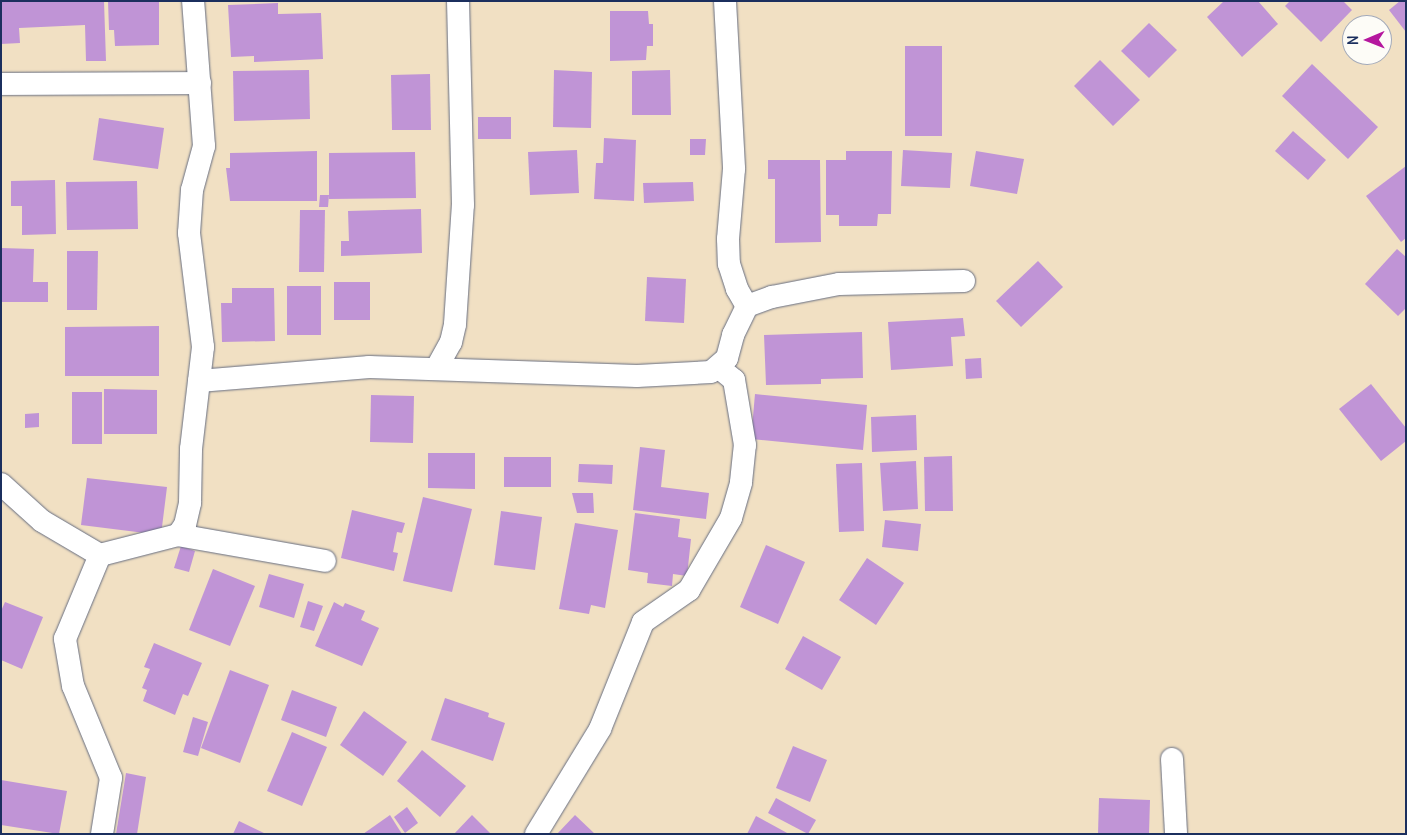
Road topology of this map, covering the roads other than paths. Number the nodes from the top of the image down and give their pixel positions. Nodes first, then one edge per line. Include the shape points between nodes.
1 (193, 1) edge
2 (458, 1) edge
3 (725, 1) edge
4 (200, 83) junction
5 (1, 84) edge
6 (964, 280) dead end
7 (747, 306) junction
8 (719, 368) junction
9 (436, 369) junction
10 (199, 381) junction
11 (1, 484) edge
12 (178, 535) junction
13 (100, 555) junction
14 (325, 561) dead end
15 (1172, 759) dead end
16 (102, 834) edge
17 (536, 834) edge
18 (1176, 834) edge

1 - 4 street
2 - 9 street via 463,205 454,324 451,342
3 - 7 street via 734,169 729,264
4 - 5 street
4 - 10 street via 204,146 192,190 188,233 203,347
6 - 7 street via 839,284 772,297
7 - 8 street via 733,335 727,358
8 - 9 street via 694,374 638,376
8 - 17 street via 734,380 745,446 741,482 731,518 689,590 643,622 600,729
9 - 10 street via 369,367
10 - 12 street via 191,449 190,503 185,525
11 - 13 street via 42,521
12 - 13 street
12 - 14 street
13 - 16 street via 65,639 73,686 111,778
15 - 18 street

